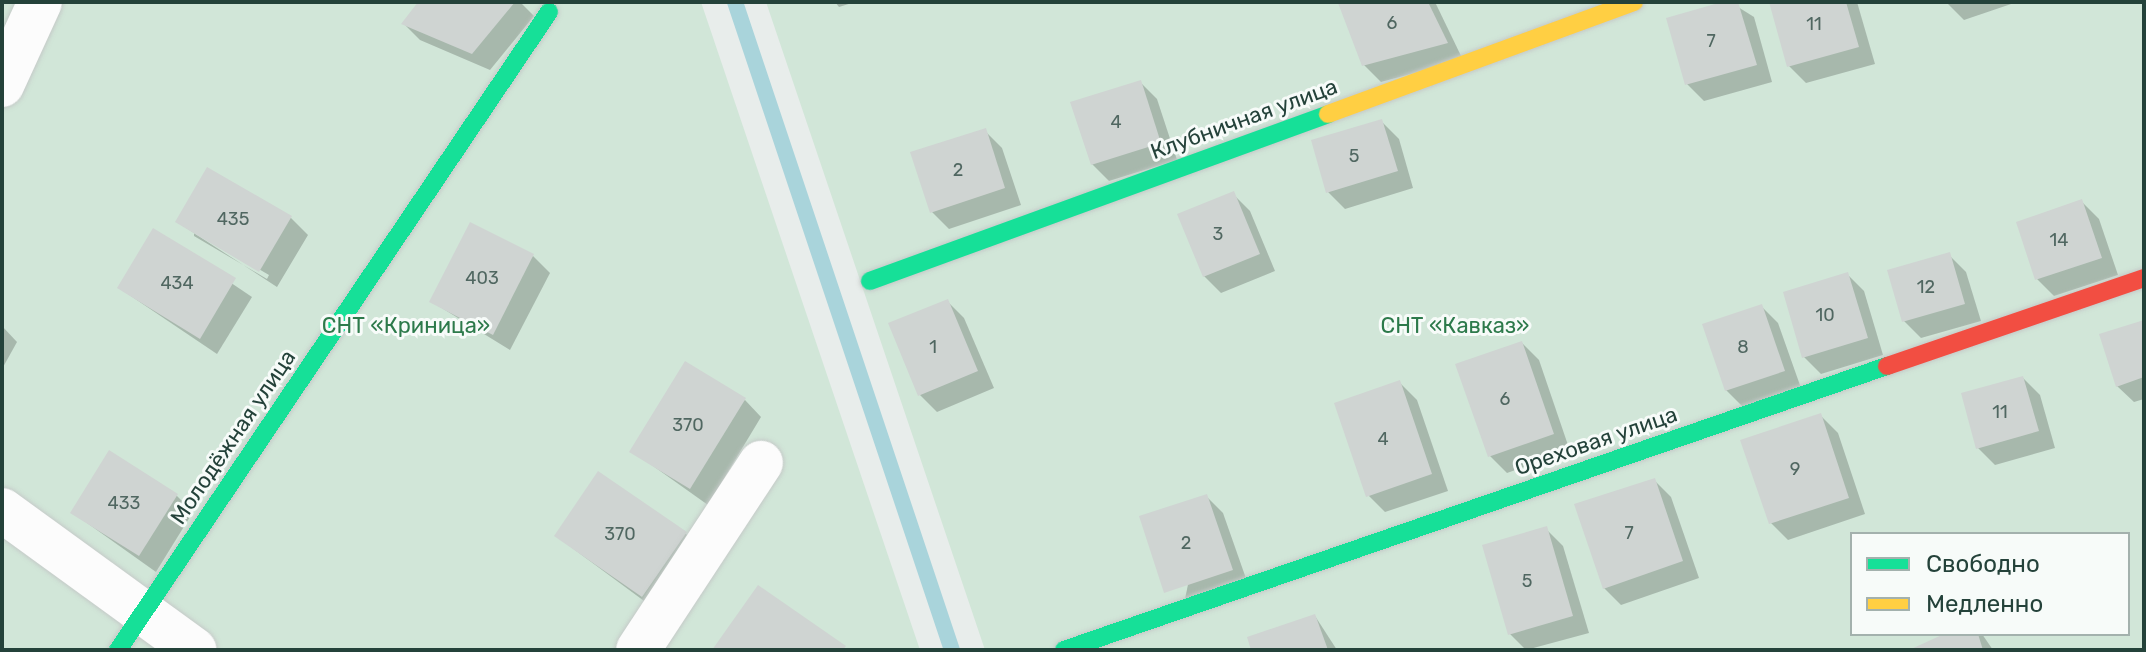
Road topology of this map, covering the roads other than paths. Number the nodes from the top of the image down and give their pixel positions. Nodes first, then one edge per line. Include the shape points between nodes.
1 (40, 2) edge
2 (1634, 2) edge
3 (549, 12) dead end
4 (2, 85) edge
5 (2144, 278) edge
6 (870, 281) dead end
7 (761, 463) dead end
8 (2, 510) edge
9 (143, 613) junction
10 (118, 650) edge
11 (195, 650) edge
12 (638, 650) edge
13 (1064, 650) edge

1 - 4 street
2 - 6 street, Клубничная улица
3 - 9 street, Молодёжная улица
5 - 13 street, Ореховая улица
7 - 12 street
8 - 9 street
9 - 10 street, Молодёжная улица
9 - 11 street

